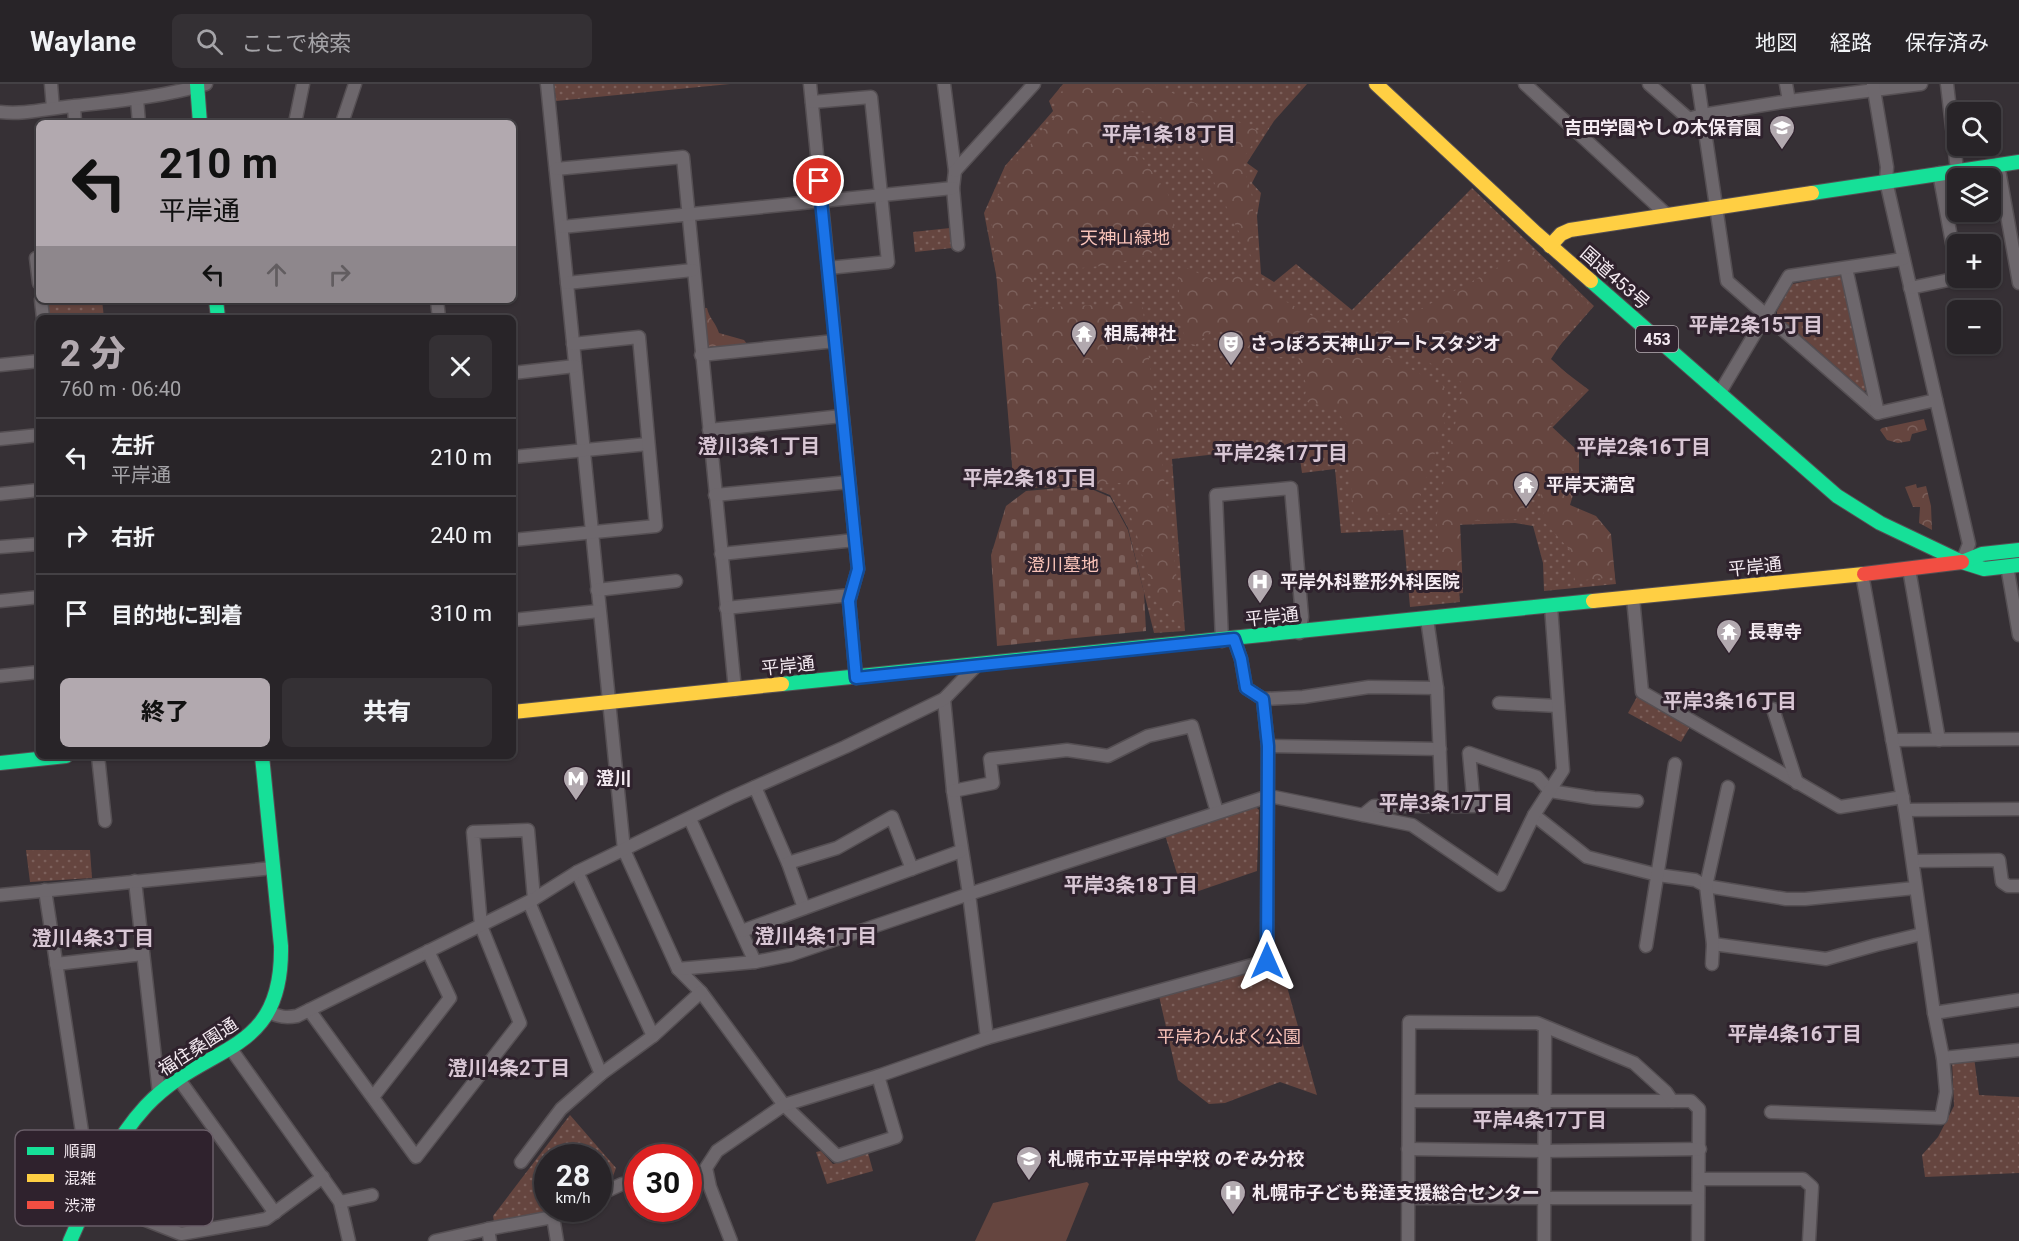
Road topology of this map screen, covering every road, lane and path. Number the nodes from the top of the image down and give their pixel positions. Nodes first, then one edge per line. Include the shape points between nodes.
1 (51, 84) edge
2 (303, 84) edge
3 (355, 84) edge
4 (547, 84) edge
5 (810, 84) edge
6 (944, 84) edge
7 (1034, 84) edge
8 (1525, 84) edge
9 (1649, 84) edge
10 (1698, 84) edge
11 (1786, 84) edge
12 (1921, 84) edge
13 (1947, 84) edge
14 (200, 85) edge
15 (1380, 85) edge
16 (1873, 87) edge
17 (137, 99) junction
18 (1789, 101) junction
19 (812, 102) junction
20 (74, 106) junction
21 (53, 108) junction
22 (0, 112) edge
23 (1702, 115) junction
24 (75, 120) edge
25 (139, 120) edge
26 (200, 120) edge
27 (296, 120) edge
28 (343, 120) edge
29 (2019, 162) edge
30 (1998, 165) junction
31 (1957, 168) edge
32 (1973, 168) edge
33 (556, 169) junction
34 (955, 171) junction
35 (1947, 172) edge
36 (1939, 173) junction
37 (1886, 182) junction
38 (953, 188) junction
39 (880, 195) junction
40 (821, 201) junction
41 (1716, 207) junction
42 (688, 214) junction
43 (1666, 214) junction
44 (562, 227) junction
45 (1950, 234) edge
46 (958, 245) dead end
47 (1550, 246) junction
48 (1903, 259) junction
49 (828, 268) junction
50 (1846, 268) junction
51 (693, 270) junction
52 (1947, 279) edge
53 (567, 283) junction
54 (2019, 283) edge
55 (1910, 288) junction
56 (1766, 314) junction
57 (835, 341) junction
58 (573, 344) junction
59 (701, 355) junction
60 (36, 361) edge
61 (0, 365) edge
62 (575, 366) junction
63 (516, 372) edge
64 (1719, 394) junction
65 (1936, 400) junction
66 (1878, 413) junction
67 (842, 416) junction
68 (709, 430) junction
69 (36, 435) edge
70 (0, 439) edge
71 (648, 444) junction
72 (584, 450) junction
73 (516, 457) edge
74 (849, 482) junction
75 (36, 490) edge
76 (0, 494) edge
77 (716, 495) junction
78 (592, 533) junction
79 (516, 540) edge
80 (855, 540) junction
81 (36, 543) edge
82 (0, 547) edge
83 (2019, 550) edge
84 (721, 554) junction
85 (1962, 562) junction
86 (2013, 566) edge
87 (1909, 569) junction
88 (1862, 574) junction
89 (676, 582) dead end
90 (597, 590) junction
91 (850, 595) junction
92 (36, 597) edge
93 (1633, 598) junction
94 (0, 601) edge
95 (1551, 606) junction
96 (726, 608) junction
97 (599, 611) junction
98 (1427, 619) junction
99 (516, 620) edge
100 (1299, 633) junction
101 (2019, 635) edge
102 (1228, 640) junction
103 (977, 665) junction
104 (36, 672) edge
105 (0, 676) edge
106 (856, 678) junction
107 (1437, 688) junction
108 (735, 690) junction
109 (944, 699) junction
110 (1263, 699) junction
111 (609, 702) junction
112 (1499, 703) dead end
113 (1558, 706) junction
114 (1773, 709) dead end
115 (516, 711) edge
116 (2019, 739) edge
117 (1892, 740) junction
118 (1939, 740) junction
119 (1268, 746) junction
120 (1440, 749) junction
121 (36, 759) edge
122 (98, 759) edge
123 (262, 759) edge
124 (0, 762) edge
125 (1675, 764) dead end
126 (1797, 783) junction
127 (755, 787) junction
128 (1728, 787) dead end
129 (1550, 790) junction
130 (952, 791) junction
131 (1269, 796) junction
132 (1636, 801) dead end
133 (1904, 804) junction
134 (1442, 806) junction
135 (2019, 809) edge
136 (1217, 812) junction
137 (1363, 815) junction
138 (1534, 815) junction
139 (690, 819) junction
140 (105, 821) dead end
141 (624, 850) junction
142 (962, 851) junction
143 (1913, 861) junction
144 (788, 863) junction
145 (273, 868) junction
146 (912, 869) junction
147 (578, 872) junction
148 (1658, 875) junction
149 (135, 881) junction
150 (1706, 886) junction
151 (2019, 886) edge
152 (1915, 888) junction
153 (45, 890) junction
154 (969, 894) junction
155 (0, 896) edge
156 (531, 901) junction
157 (804, 908) junction
158 (481, 926) junction
159 (742, 931) junction
160 (1922, 934) junction
161 (1713, 944) junction
162 (1646, 946) dead end
163 (428, 951) junction
164 (143, 954) junction
165 (755, 962) junction
166 (56, 964) junction
167 (1712, 964) dead end
168 (678, 969) junction
169 (701, 992) junction
170 (2019, 1000) edge
171 (309, 1010) junction
172 (269, 1011) junction
173 (1934, 1013) junction
174 (1545, 1027) junction
175 (653, 1036) junction
176 (987, 1038) junction
177 (231, 1049) junction
178 (2019, 1050) edge
179 (1943, 1058) junction
180 (601, 1074) junction
181 (878, 1076) junction
182 (178, 1078) junction
183 (159, 1093) junction
184 (373, 1097) junction
185 (1409, 1101) junction
186 (1672, 1101) junction
187 (1544, 1102) junction
188 (784, 1106) junction
189 (1771, 1112) dead end
190 (82, 1130) edge
191 (126, 1130) edge
192 (1408, 1149) junction
193 (1700, 1149) junction
194 (1544, 1151) junction
195 (521, 1162) dead end
196 (323, 1177) junction
197 (1699, 1179) junction
198 (622, 1184) dead end
199 (612, 1189) edge
200 (372, 1195) dead end
201 (1544, 1197) junction
202 (1407, 1198) junction
203 (1698, 1198) junction
204 (340, 1203) junction
205 (275, 1213) junction
206 (535, 1222) edge
207 (554, 1222) edge
208 (77, 1226) edge
209 (161, 1226) edge
210 (489, 1235) edge
211 (70, 1241) edge
212 (349, 1241) edge
213 (435, 1241) edge
214 (557, 1241) edge
215 (731, 1241) edge
216 (1408, 1241) edge
217 (1544, 1241) edge
218 (1698, 1241) edge
219 (1809, 1241) edge

1 - 21 street
2 - 27 street
3 - 28 street
4 - 33 street
5 - 19 street
6 - 34 street
7 - 34 street
8 - 43 street
9 - 23 street via 1689,119
10 - 23 street
11 - 18 street
12 - 16 street
13 - 31 street
14 - 17 street
14 - 26 main road
15 - 47 main road, 国道453号 / 453
16 - 18 street
16 - 37 street via 1887,167
17 - 20 street
17 - 25 street
18 - 23 street
19 - 39 street via 871,97
19 - 40 street
20 - 21 street
20 - 24 street
21 - 22 street via 18,114
23 - 41 street
29 - 30 main road
30 - 32 main road
30 - 54 street
33 - 42 street via 683,157
33 - 44 street
34 - 38 street
35 - 36 main road
36 - 37 main road
36 - 45 street
37 - 41 main road
37 - 48 street
38 - 39 street
38 - 46 street
39 - 40 street
39 - 49 street via 888,262
40 - 42 street
40 - 49 street
41 - 43 main road
41 - 56 street via 1727,281
42 - 44 street
42 - 51 street
43 - 47 main road via 1570,230
44 - 53 street
47 - 64 main road, 国道453号 / 453
48 - 50 street
48 - 55 street
49 - 57 street
50 - 56 street via 1789,276
50 - 66 street
51 - 53 street
51 - 59 street
52 - 55 street
53 - 58 street
55 - 65 street
56 - 64 street
56 - 66 street
57 - 59 street
57 - 67 street
58 - 62 street
58 - 71 street via 639,337
59 - 68 street
60 - 61 street
62 - 63 street
62 - 72 street
64 - 85 main road, 国道453号 / 453 via 1852,507
65 - 66 street
65 - 85 street via 1969,544
67 - 68 street
67 - 74 street
68 - 77 street
69 - 70 street
71 - 72 street
71 - 78 street via 656,526
72 - 73 street
72 - 78 street
74 - 77 street
74 - 80 street
75 - 76 street
77 - 84 street
78 - 79 street
78 - 90 street
80 - 84 street
80 - 91 street via 858,569
81 - 82 street
83 - 85 main road, 平岸通 via 1982,554
84 - 96 street
85 - 86 main road, 平岸通 / 453 via 1984,569
85 - 87 main road, 平岸通
86 - 101 street
87 - 88 main road, 平岸通
87 - 118 street
88 - 93 main road, 平岸通
88 - 117 street
89 - 90 street
90 - 97 street
91 - 96 street
91 - 106 street
92 - 94 street
93 - 95 main road, 平岸通
93 - 126 street via 1642,692
95 - 98 main road, 平岸通
95 - 113 street
96 - 108 street
97 - 99 street
97 - 111 street
98 - 100 main road, 平岸通
98 - 107 street
100 - 102 main road, 平岸通
100 - 102 street via 1302,616 1291,488 1216,495
102 - 103 main road, 平岸通
102 - 110 street via 1241,659 1246,688
103 - 106 main road, 平岸通
103 - 109 street
104 - 105 street
106 - 108 main road, 平岸通
107 - 110 street via 1369,687
107 - 120 street
108 - 111 main road, 平岸通
109 - 127 street
109 - 130 street
110 - 119 street
111 - 115 main road, 平岸通
111 - 141 street
112 - 113 street
113 - 129 street via 1563,770
114 - 126 street
116 - 118 street
117 - 118 street
117 - 133 street
119 - 120 street
119 - 131 street
120 - 134 street
121 - 124 main road
122 - 140 street
123 - 145 main road, 福住桑園通
125 - 148 street
126 - 133 street via 1840,807
127 - 139 street
127 - 144 street
128 - 150 street
129 - 132 street
129 - 134 street via 1537,777 1469,753 1474,806
129 - 138 street
130 - 136 street via 993,783 990,759 1067,750 1108,756 1148,736 1192,726
130 - 142 street
131 - 136 street
131 - 137 street
131 - 176 street via 1267,961
133 - 135 street
133 - 143 street
134 - 137 street via 1374,807
136 - 154 street
137 - 138 street via 1412,825 1500,885
138 - 148 street via 1587,857
139 - 141 street
139 - 159 street
141 - 147 street
141 - 168 street
142 - 146 street
142 - 154 street
143 - 151 street via 1999,860 2002,882
143 - 152 street
144 - 146 street via 837,848 892,817
144 - 157 street
145 - 149 street
145 - 172 main road, 福住桑園通 via 282,961 278,991
146 - 157 street
147 - 156 street
147 - 175 street
148 - 150 street via 1695,880
148 - 162 street
149 - 153 street
149 - 164 street
150 - 152 street via 1796,899
150 - 161 street
152 - 160 street
153 - 155 street
153 - 166 street
154 - 165 street via 790,955
154 - 176 street
156 - 158 street
156 - 158 street via 528,830 473,832
156 - 180 street
157 - 159 street
158 - 163 street
158 - 184 street via 520,1023 416,1157
159 - 165 street
160 - 161 street via 1826,959
160 - 173 street
161 - 167 street
163 - 171 street
163 - 184 street via 450,998
164 - 166 street
164 - 183 street
165 - 168 street
166 - 190 street
168 - 169 street
169 - 175 street
169 - 188 street
170 - 173 street
171 - 172 street via 289,1017
171 - 184 street
172 - 177 main road, 福住桑園通 via 249,1036
173 - 179 street
174 - 185 street via 1537,1023 1409,1022
174 - 186 street via 1634,1063
174 - 187 street
175 - 180 street
176 - 181 street
177 - 182 main road, 福住桑園通
177 - 196 street
178 - 179 street
179 - 189 street via 1946,1092 1941,1118
180 - 195 street via 561,1109
181 - 188 street
181 - 188 street via 896,1137 847,1153 837,1156
182 - 183 main road, 福住桑園通
182 - 205 street
183 - 191 main road, 福住桑園通
185 - 187 street
185 - 192 street
186 - 187 street
186 - 193 street via 1691,1101 1700,1108
187 - 194 street
188 - 215 street via 717,1151 706,1168
192 - 194 street
192 - 202 street
193 - 194 street
193 - 197 street
194 - 201 street
196 - 204 street
196 - 205 street
197 - 203 street
197 - 219 street via 1803,1179 1812,1187
198 - 199 street
200 - 204 street
201 - 202 street
201 - 203 street
201 - 217 street
202 - 216 street
203 - 218 street
204 - 212 street
205 - 209 street via 266,1219 181,1234
206 - 210 street
207 - 214 street
208 - 211 main road, 福住桑園通
210 - 213 street

